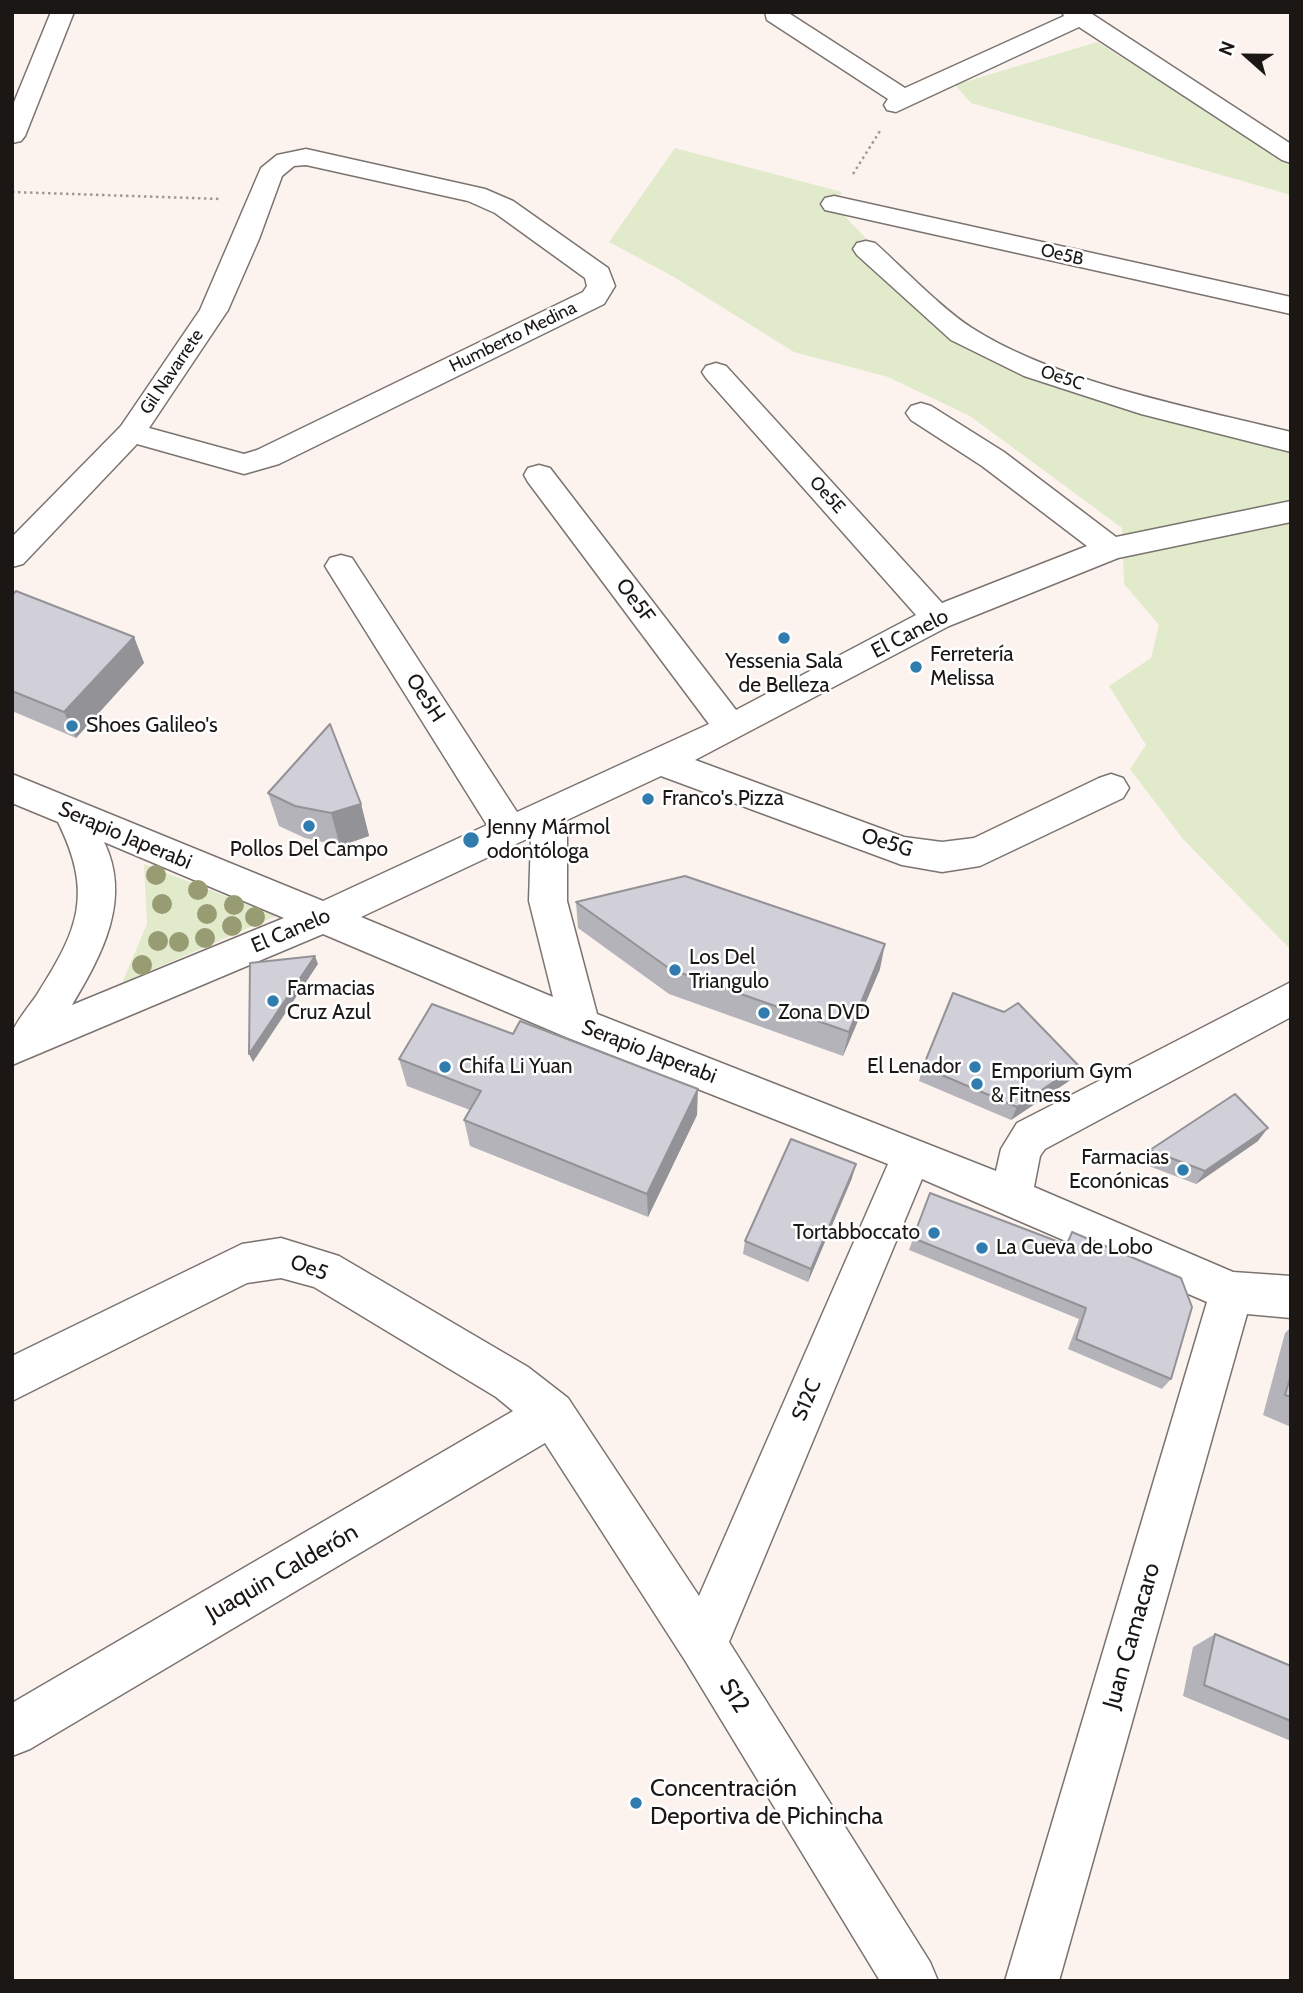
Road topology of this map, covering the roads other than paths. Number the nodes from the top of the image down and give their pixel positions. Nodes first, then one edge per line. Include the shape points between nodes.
1 (63, 12) edge
2 (775, 15) dead end
3 (1076, 15) edge
4 (12, 136) edge
5 (1291, 155) edge
6 (285, 160) joint
7 (834, 204) road end
8 (866, 250) dead end
9 (1291, 306) edge
10 (716, 372) dead end
11 (921, 413) dead end
12 (131, 433) junction
13 (1291, 442) edge
14 (539, 475) dead end
15 (1291, 511) edge
16 (1111, 549) junction
17 (12, 556) edge
18 (341, 566) dead end
19 (937, 618) junction
20 (731, 727) junction
21 (660, 761) junction
22 (12, 788) edge
23 (1111, 788) dead end
24 (549, 812) junction
25 (72, 814) junction
26 (510, 831) junction
27 (323, 918) junction
28 (1291, 998) edge
29 (580, 1025) junction
30 (21, 1044) edge
31 (912, 1155) junction
32 (1011, 1197) junction
33 (1232, 1292) junction
34 (1291, 1297) edge
35 (12, 1379) edge
36 (552, 1414) junction
37 (703, 1645) junction
38 (12, 1731) edge
39 (911, 1981) edge
40 (1032, 1981) edge

1 - 4 street via 33,50 23,114
2 - 3 street via 900,102
3 - 5 street
6 - 12 street, Gil Navarrete via 270,173 214,310
6 - 12 street, Humberto Medina via 306,156 475,195 504,207 598,274 601,286 594,298 268,457 244,464
7 - 9 street, Oe5B
8 - 13 street, Oe5C via 961,334 1034,370 1151,407
10 - 19 street, Oe5E
11 - 16 street via 993,459
12 - 17 street, Gil Navarrete
14 - 20 street, Oe5F
15 - 16 street, El Canelo
16 - 19 street, El Canelo
18 - 26 street, Oe5H
19 - 20 street, El Canelo
20 - 21 street, El Canelo
21 - 23 street, Oe5G via 902,851 942,857 980,852
21 - 24 street, El Canelo
22 - 25 street, Serapio Japerabi
24 - 26 street, El Canelo
24 - 29 street via 548,901
25 - 27 street, Serapio Japerabi
25 - 30 street, El Canelo via 97,870 96,912 78,963
26 - 27 street, El Canelo
27 - 29 street, Serapio Japerabi
27 - 30 street, El Canelo
28 - 32 street via 1031,1136 1021,1149
29 - 31 street, Serapio Japerabi
31 - 32 street, Serapio Japerabi
31 - 37 street, S12C
32 - 33 street, Serapio Japerabi
33 - 34 street, Serapio Japerabi
33 - 40 street, Juan Camacaro
35 - 36 street, Oe5 via 242,1264 281,1258 324,1270 512,1382
36 - 37 street, S12
36 - 38 street, Juaquin Calderón
37 - 39 street, S12

